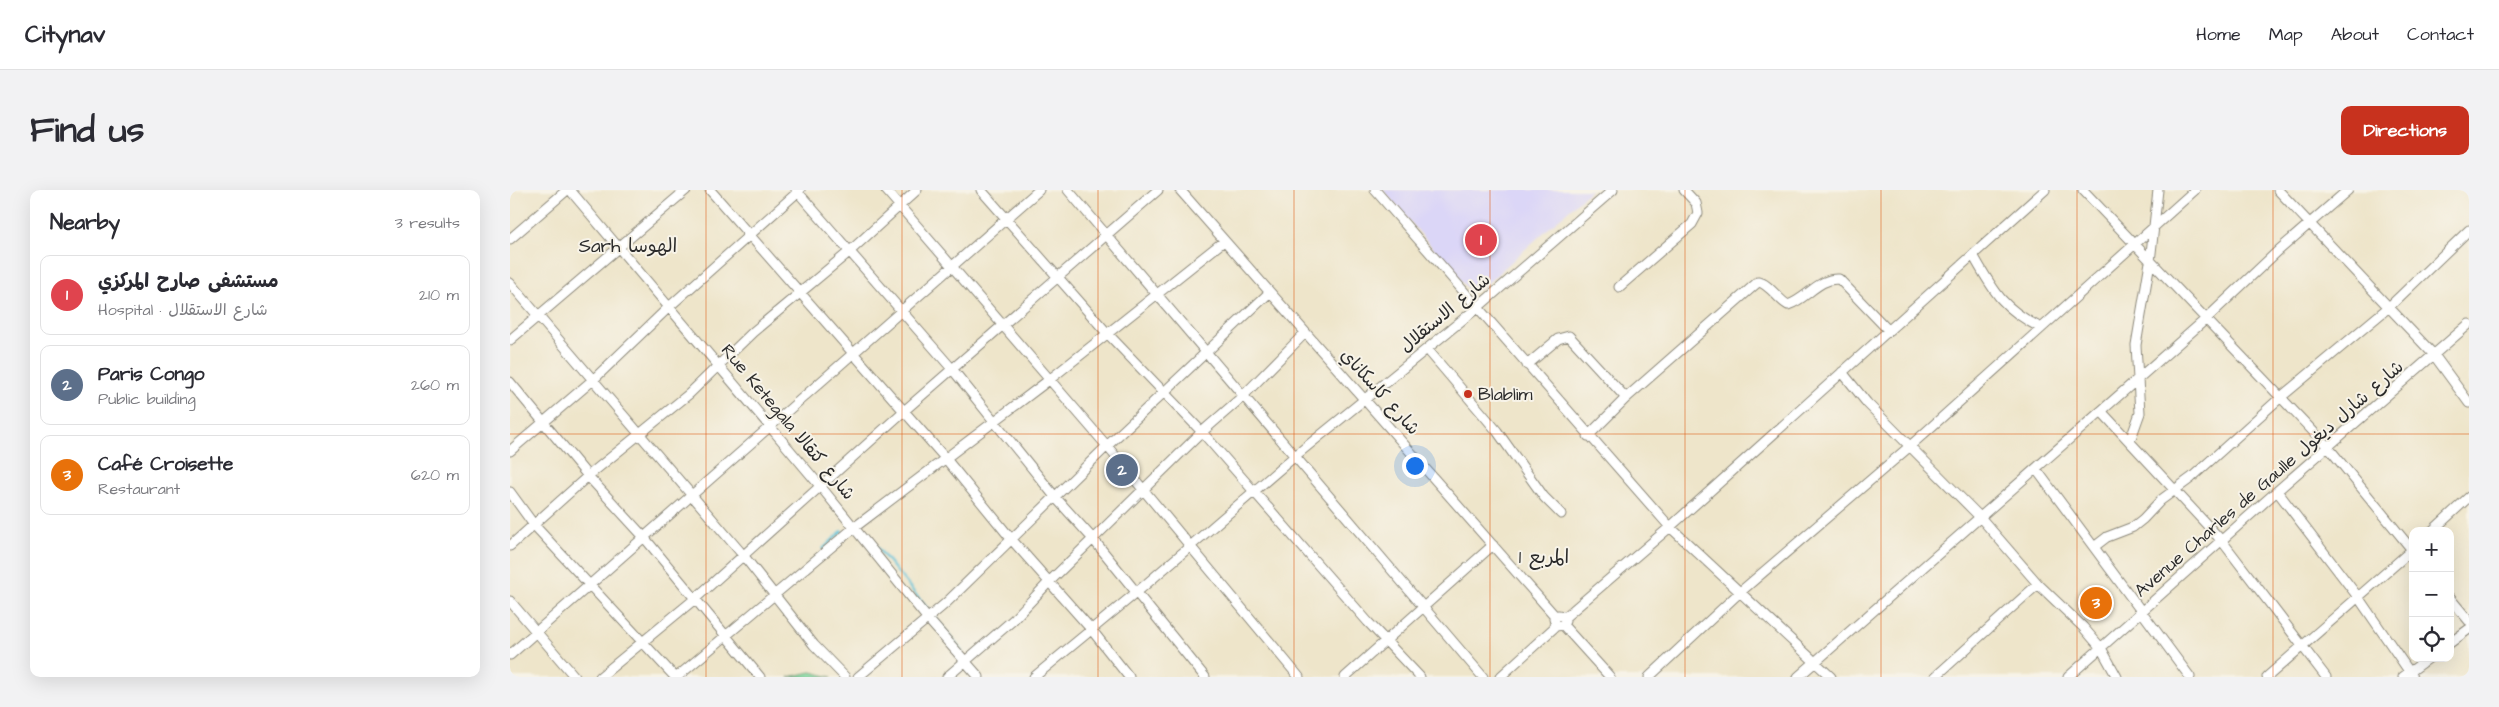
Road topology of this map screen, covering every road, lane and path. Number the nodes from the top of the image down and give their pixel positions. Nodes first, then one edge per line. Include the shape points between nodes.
1 (568, 190) edge
2 (686, 190) edge
3 (710, 190) edge
4 (886, 190) edge
5 (917, 190) edge
6 (981, 190) edge
7 (1039, 190) edge
8 (1068, 190) edge
9 (1158, 190) edge
10 (1375, 190) edge
11 (1613, 190) edge
12 (1684, 190) edge
13 (2046, 190) edge
14 (2083, 190) edge
15 (2158, 190) edge
16 (2195, 190) edge
17 (2278, 190) edge
18 (2348, 190) edge
19 (798, 191) edge
20 (1182, 191) edge
21 (900, 207) junction
22 (1006, 218) junction
23 (2311, 223) junction
24 (2154, 224) junction
25 (2469, 230) edge
26 (1106, 235) junction
27 (750, 236) junction
28 (510, 239) edge
29 (1224, 241) junction
30 (2133, 244) junction
31 (619, 248) junction
32 (849, 252) junction
33 (1973, 256) junction
34 (2150, 262) junction
35 (952, 266) junction
36 (1058, 278) junction
37 (510, 282) edge
38 (1619, 287) dead end
39 (799, 292) junction
40 (1158, 292) junction
41 (1270, 292) junction
42 (669, 307) junction
43 (2390, 307) junction
44 (1477, 308) junction
45 (901, 311) junction
46 (539, 316) junction
47 (2206, 319) junction
48 (2469, 324) edge
49 (1002, 326) junction
50 (2041, 328) junction
51 (1888, 330) junction
52 (1305, 333) junction
53 (1107, 334) junction
54 (510, 340) edge
55 (1427, 349) junction
56 (853, 352) junction
57 (1206, 352) junction
58 (2434, 355) junction
59 (718, 365) junction
60 (1527, 365) junction
61 (953, 370) junction
62 (1842, 372) junction
63 (2137, 378) junction
64 (594, 379) junction
65 (1049, 380) junction
66 (510, 382) edge
67 (1165, 393) junction
68 (1242, 397) junction
69 (2281, 397) junction
70 (1626, 398) junction
71 (1365, 400) junction
72 (2469, 403) edge
73 (904, 411) junction
74 (2101, 411) junction
75 (543, 421) junction
76 (995, 421) junction
77 (769, 425) junction
78 (1202, 432) junction
79 (640, 434) junction
80 (1588, 436) junction
81 (2130, 441) junction
82 (1107, 446) junction
83 (1909, 447) junction
84 (2328, 447) junction
85 (510, 451) edge
86 (1295, 456) junction
87 (946, 459) junction
88 (2036, 469) junction
89 (588, 476) junction
90 (822, 487) junction
91 (1144, 490) junction
92 (2174, 490) junction
93 (2277, 490) junction
94 (510, 492) edge
95 (1254, 492) junction
96 (691, 495) junction
97 (2469, 496) edge
98 (1056, 498) junction
99 (1561, 514) dead end
100 (1980, 517) junction
101 (534, 525) junction
102 (1670, 527) junction
103 (2436, 527) edge
104 (855, 528) junction
105 (643, 536) junction
106 (1094, 539) junction
107 (1012, 540) junction
108 (2222, 541) junction
109 (1190, 545) junction
110 (1493, 545) junction
111 (510, 546) edge
112 (2409, 546) edge
113 (2094, 547) junction
114 (2409, 553) edge
115 (743, 555) junction
116 (1049, 582) junction
117 (2038, 584) junction
118 (589, 585) junction
119 (1137, 592) junction
120 (1739, 593) junction
121 (776, 596) junction
122 (2358, 597) junction
123 (696, 598) junction
124 (510, 601) edge
125 (2454, 603) edge
126 (1423, 606) junction
127 (2141, 613) junction
128 (928, 619) junction
129 (1560, 621) junction
130 (2469, 622) edge
131 (1091, 629) junction
132 (2469, 629) edge
133 (536, 632) junction
134 (728, 637) junction
135 (1386, 640) junction
136 (2454, 640) edge
137 (644, 642) junction
138 (2303, 644) junction
139 (2100, 648) junction
140 (510, 655) edge
141 (1815, 662) junction
142 (2424, 662) edge
143 (966, 663) junction
144 (2409, 675) edge
145 (575, 677) edge
146 (600, 677) edge
147 (676, 677) edge
148 (760, 677) edge
149 (846, 677) edge
150 (858, 677) edge
151 (948, 677) edge
152 (979, 677) edge
153 (1034, 677) edge
154 (1129, 677) edge
155 (1205, 677) edge
156 (1299, 677) edge
157 (1344, 677) edge
158 (1420, 677) edge
159 (1483, 677) edge
160 (1500, 677) edge
161 (1610, 677) edge
162 (1648, 677) edge
163 (1798, 677) edge
164 (1832, 677) edge
165 (1935, 677) edge
166 (2068, 677) edge
167 (2117, 677) edge
168 (2190, 677) edge
169 (2266, 677) edge
170 (2326, 677) edge

1 - 28 street
1 - 31 street, Rue Ketegala شارع كتقالا
2 - 31 street
3 - 27 street
4 - 21 street
5 - 21 street
6 - 22 street
7 - 22 street
8 - 26 street
9 - 26 street
10 - 44 street
11 - 44 street, شارع الاستقلال
12 - 38 street via 1696,203 1698,213 1692,224
13 - 33 street
14 - 30 street
15 - 24 street
16 - 24 street
17 - 23 street
18 - 23 street
19 - 27 street
19 - 32 street
20 - 29 street, شارع كاسكاناي
21 - 32 street
21 - 35 street
22 - 35 street
22 - 36 street
23 - 43 street
23 - 47 street
24 - 30 street
24 - 34 street
25 - 43 street
26 - 36 street
26 - 40 street
27 - 39 street
27 - 42 street
29 - 40 street
29 - 41 street, شارع كاسكاناي
30 - 34 street
30 - 50 street
31 - 42 street, Rue Ketegala شارع كتقالا
31 - 46 street
32 - 39 street
32 - 45 street
33 - 50 street via 2006,306
33 - 51 street
34 - 47 street
34 - 63 street via 2136,345
35 - 45 street
35 - 49 street
36 - 49 street
36 - 53 street
37 - 46 street
39 - 56 street
39 - 59 street
40 - 53 street
40 - 57 street
41 - 52 street, شارع كاسكاناي
41 - 57 street
42 - 59 street, Rue Ketegala شارع كتقالا
42 - 64 street
43 - 58 street
43 - 69 street
44 - 55 street, شارع الاستقلال
44 - 60 street
45 - 56 street
45 - 61 street
46 - 54 street
46 - 64 street
47 - 63 street
47 - 69 street
48 - 58 street, Avenue Charles de Gaulle شارع شارل ديغول
49 - 61 street
49 - 65 street
50 - 83 street
51 - 62 street
51 - 70 street via 1839,279 1830,278 1788,306 1765,284 1758,282
52 - 68 street
52 - 71 street, شارع كاسكاناي
53 - 65 street
53 - 67 street
55 - 71 street, شارع الاستقلال
55 - 99 street via 1497,431 1544,497
56 - 73 street
56 - 77 street
57 - 67 street
57 - 68 street
58 - 72 street
58 - 84 street, Avenue Charles de Gaulle شارع شارل ديغول
59 - 77 street, Rue Ketegala شارع كتقالا
59 - 79 street via 689,394
60 - 70 street via 1558,339 1569,336
60 - 80 street
61 - 73 street
61 - 76 street
62 - 83 street
62 - 102 street
63 - 74 street
63 - 81 street via 2140,413
64 - 75 street
64 - 79 street
65 - 76 street
65 - 82 street
66 - 75 street
67 - 78 street
67 - 82 street
68 - 78 street
68 - 86 street
69 - 84 street
69 - 92 street via 2223,451
70 - 80 street
71 - 86 street, شارع الاستقلال
71 - 110 street, شارع كاسكاناي
73 - 87 street
73 - 90 street
74 - 81 street
74 - 88 street
75 - 85 street
75 - 89 street
76 - 87 street
76 - 98 street
77 - 90 street, Rue Ketegala شارع كتقالا
77 - 96 street
78 - 91 street
78 - 95 street
79 - 89 street
79 - 96 street
80 - 102 street
81 - 92 street
82 - 91 street
82 - 98 street
83 - 100 street
83 - 120 street
84 - 93 street, Avenue Charles de Gaulle شارع شارل ديغول
84 - 112 street
86 - 95 street, شارع الاستقلال
86 - 126 street
87 - 104 street
87 - 107 street
88 - 100 street
88 - 113 street
89 - 101 street
89 - 105 street
90 - 104 street, Rue Ketegala شارع كتقالا
90 - 115 street
91 - 106 street
91 - 109 street
92 - 108 street
92 - 113 street via 2133,527 2107,537
93 - 108 street, Avenue Charles de Gaulle شارع شارل ديغول
93 - 122 street
94 - 101 street
95 - 109 street, شارع الاستقلال
95 - 135 street
96 - 105 street
96 - 115 street
97 - 103 street
98 - 106 street
98 - 107 street
100 - 117 street
100 - 141 street
101 - 111 street
101 - 118 street
102 - 120 street
102 - 129 street
104 - 121 street
104 - 128 street, Rue Ketegala شارع كتقالا
105 - 118 street
105 - 123 street
106 - 116 street
106 - 119 street
107 - 116 street
107 - 128 street
108 - 127 street, Avenue Charles de Gaulle شارع شارل ديغول
108 - 138 street
109 - 119 street, شارع الاستقلال
109 - 156 street
110 - 126 street
110 - 129 street, شارع كاسكاناي
113 - 127 street
114 - 122 street
115 - 121 street
115 - 123 street
116 - 131 street
116 - 143 street
117 - 139 street
117 - 165 street
118 - 133 street
118 - 137 street
119 - 131 street, شارع الاستقلال
119 - 155 street
120 - 141 street
120 - 162 street
121 - 134 street
121 - 149 street via 818,650
122 - 138 street
122 - 144 street
123 - 134 street
123 - 137 street
124 - 133 street
125 - 130 street
126 - 135 street
126 - 159 street
127 - 139 street, Avenue Charles de Gaulle شارع شارل ديغول
127 - 168 street
128 - 143 street, Rue Ketegala شارع كتقالا
128 - 150 street
129 - 160 street
129 - 161 street, شارع كاسكاناي
131 - 153 street, شارع الاستقلال
131 - 154 street
132 - 136 street
133 - 140 street
133 - 145 street
134 - 147 street
134 - 148 street
135 - 157 street
135 - 158 street
137 - 146 street
137 - 147 street
138 - 169 street
138 - 170 street
139 - 166 street, Avenue Charles de Gaulle شارع شارل ديغول
139 - 167 street
141 - 163 street
141 - 164 street
142 - 144 street
143 - 151 street
143 - 152 street, Rue Ketegala شارع كتقالا

